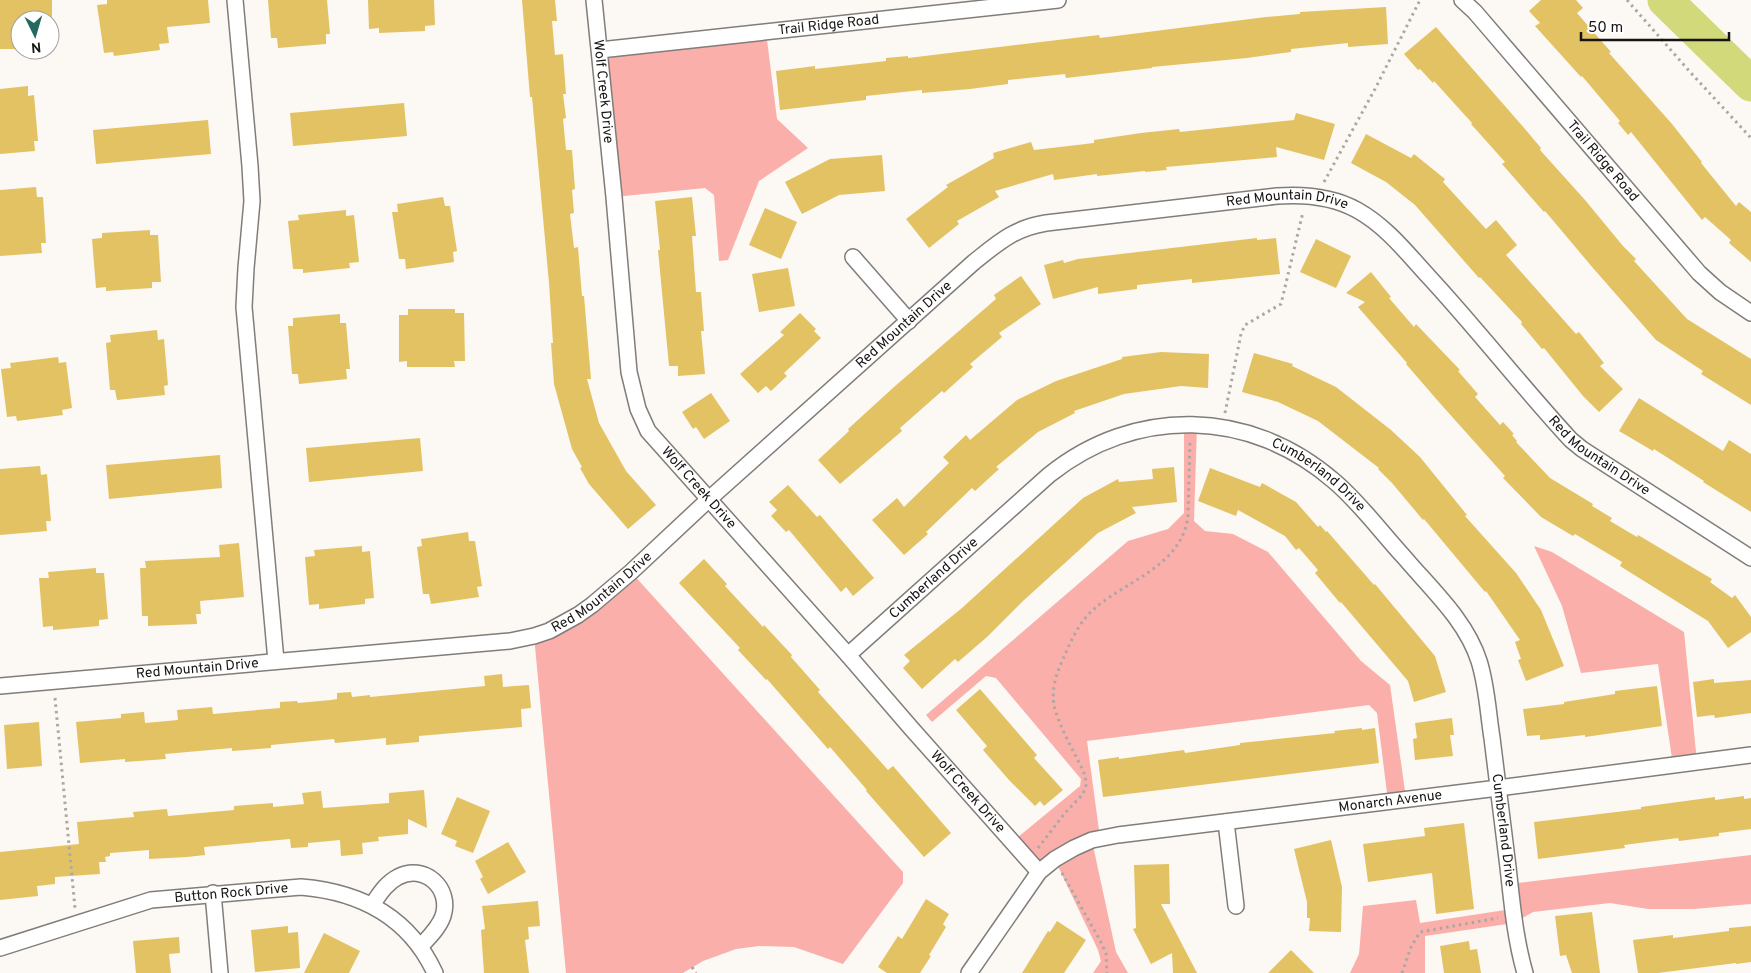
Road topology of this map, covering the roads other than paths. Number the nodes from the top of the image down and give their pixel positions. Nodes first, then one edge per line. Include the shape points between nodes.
1 (235, 0) edge
2 (594, 0) edge
3 (1058, 0) edge
4 (1462, 0) edge
5 (600, 50) junction
6 (853, 257) dead end
7 (1751, 313) edge
8 (908, 321) junction
9 (708, 500) junction
10 (1751, 558) edge
11 (848, 655) junction
12 (276, 661) junction
13 (0, 686) edge
14 (1751, 755) edge
15 (1498, 788) junction
16 (1226, 822) junction
17 (1039, 872) junction
18 (214, 893) junction
19 (372, 905) junction
20 (1236, 906) dead end
21 (420, 947) junction
22 (0, 948) edge
23 (220, 973) edge
24 (435, 973) edge
25 (970, 973) edge
26 (1525, 973) edge

1 - 12 street via 252,201 244,307
2 - 5 street, Wolf Creek Drive
3 - 5 street, Trail Ridge Road
4 - 7 street, Trail Ridge Road via 1698,273
5 - 9 street, Wolf Creek Drive via 633,394 652,438
6 - 8 street
8 - 9 street, Red Mountain Drive
8 - 10 street, Red Mountain Drive via 974,262 1023,228 1258,198 1312,195 1343,203 1385,230 1449,298 1571,440
9 - 11 street, Wolf Creek Drive
9 - 12 street, Red Mountain Drive via 592,605 549,632 510,641
11 - 15 street, Cumberland Drive via 1058,468 1086,450 1123,434 1149,428 1190,425 1222,428 1286,448 1335,481 1457,619 1474,647 1483,675
11 - 17 street, Wolf Creek Drive
12 - 13 street, Red Mountain Drive
14 - 15 street, Monarch Avenue
15 - 16 street, Monarch Avenue
15 - 26 street, Cumberland Drive via 1517,944
16 - 17 street, Monarch Avenue via 1100,838 1054,859
16 - 20 street
17 - 25 street, Monarch Avenue
18 - 19 street, Button Rock Drive via 317,888
18 - 22 street, Button Rock Drive via 151,900
18 - 23 street
19 - 21 street, Button Rock Drive via 401,925
19 - 21 street via 386,886 402,875 420,875 437,883 445,899 443,917
21 - 24 street, Button Rock Drive

